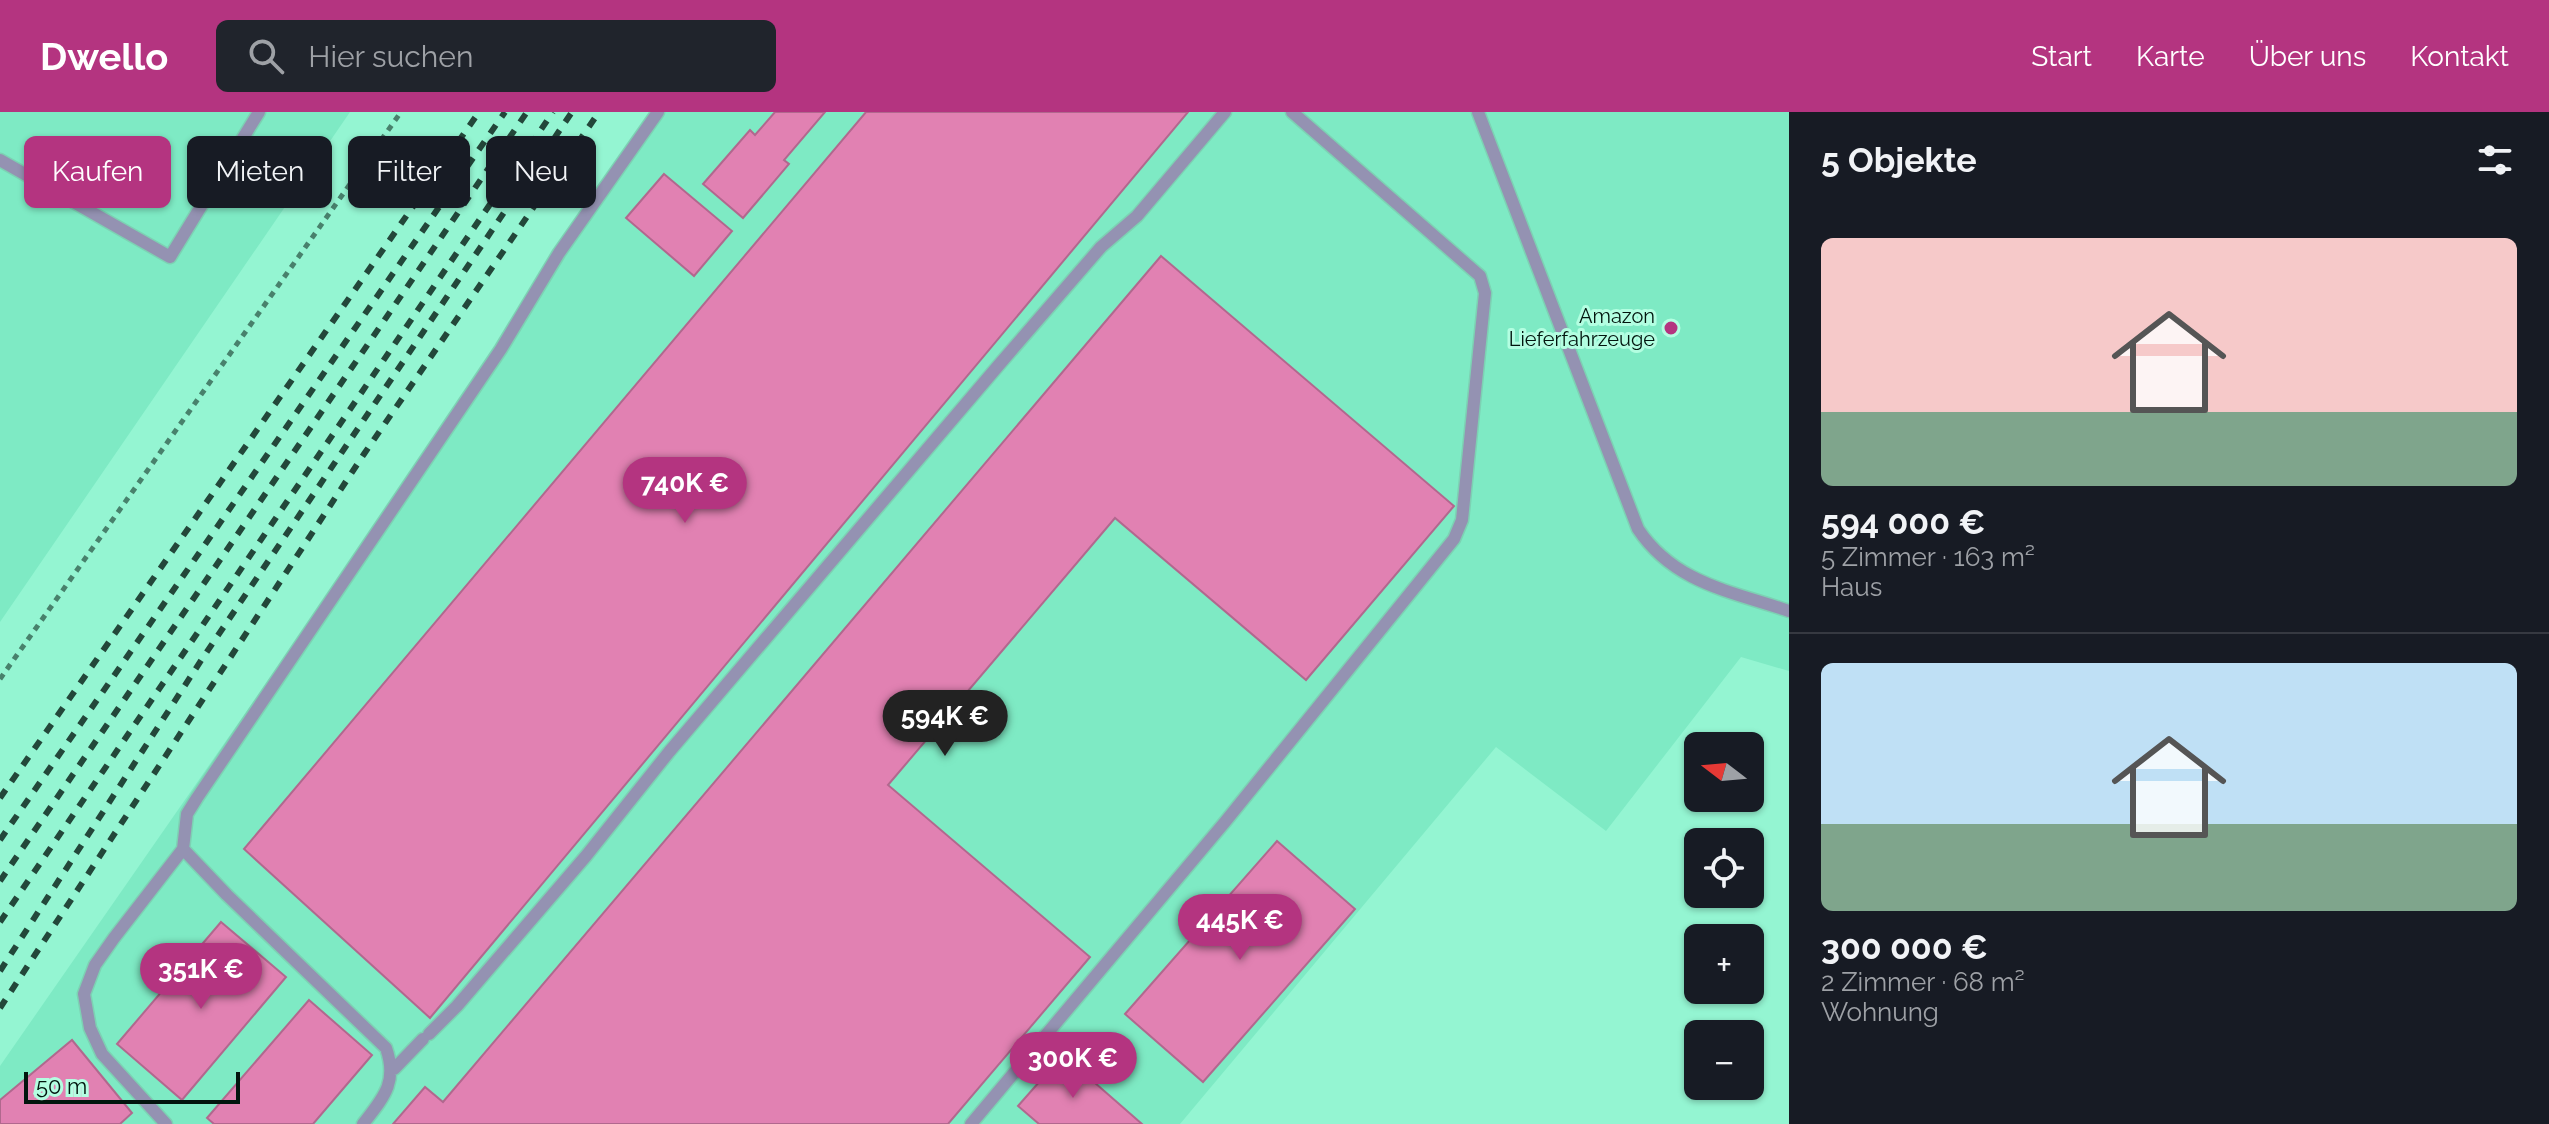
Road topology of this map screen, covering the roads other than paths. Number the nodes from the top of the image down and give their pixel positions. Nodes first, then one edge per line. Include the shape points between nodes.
1 (259, 112) edge
2 (658, 112) edge
3 (1225, 112) edge
4 (1292, 112) edge
5 (1478, 112) edge
6 (0, 160) edge
7 (1789, 611) edge
8 (183, 849) junction
9 (394, 1069) junction
10 (166, 1124) edge
11 (363, 1124) edge
12 (971, 1124) edge

1 - 6 lane via 170,257
2 - 8 lane via 197,798 187,814
3 - 9 lane via 998,366 457,1006
4 - 12 lane via 1480,276 1485,293 1462,520 1454,539 1225,822
5 - 7 lane via 1638,529 1652,551 1681,573
8 - 9 lane via 386,1048
8 - 10 lane via 95,965 84,994 90,1028 102,1054
9 - 11 lane

